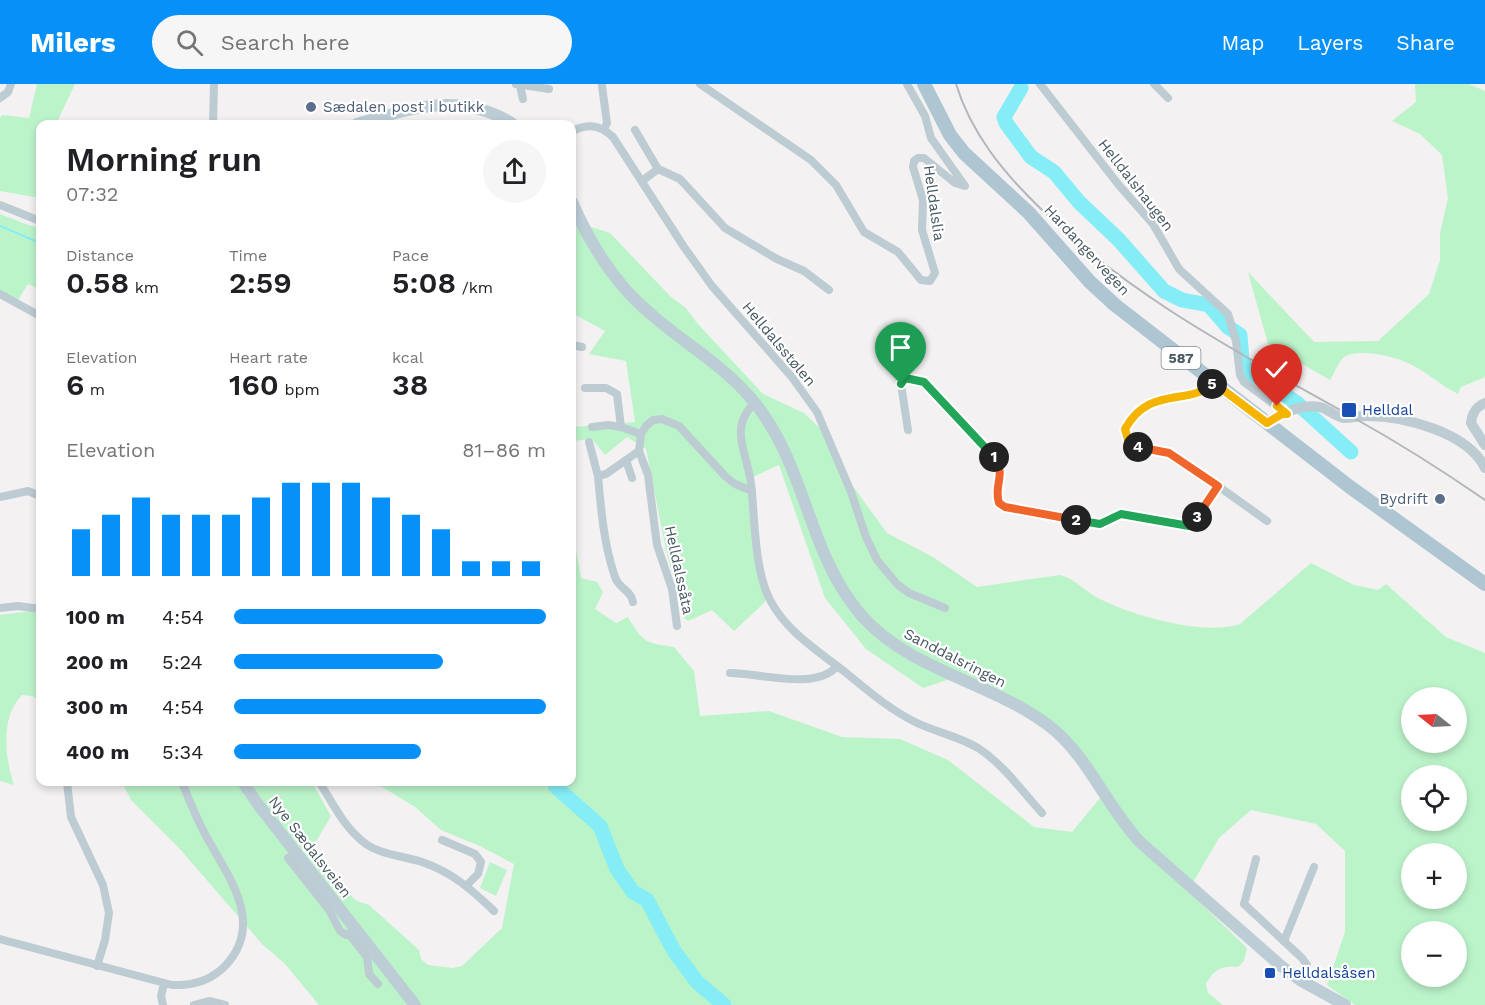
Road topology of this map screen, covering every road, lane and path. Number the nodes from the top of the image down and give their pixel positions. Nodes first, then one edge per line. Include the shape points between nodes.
1 (11, 84) edge
2 (214, 84) edge
3 (700, 84) edge
4 (908, 84) edge
5 (924, 84) edge
6 (1040, 84) edge
7 (1154, 84) edge
8 (518, 85) edge
9 (602, 86) dead end
10 (549, 89) dead end
11 (0, 98) edge
12 (1168, 98) dead end
13 (523, 99) dead end
14 (213, 120) edge
15 (372, 120) edge
16 (504, 120) edge
17 (944, 123) junction
18 (576, 129) edge
19 (604, 129) junction
20 (635, 130) dead end
21 (928, 130) junction
22 (658, 170) junction
23 (642, 181) junction
24 (0, 205) edge
25 (576, 210) edge
26 (36, 220) edge
27 (829, 290) dead end
28 (0, 294) edge
29 (36, 314) edge
30 (576, 346) edge
31 (582, 347) dead end
32 (1214, 383) junction
33 (585, 388) dead end
34 (755, 403) junction
35 (1485, 403) edge
36 (1290, 412) junction
37 (1267, 423) junction
38 (592, 427) dead end
39 (621, 427) junction
40 (908, 430) dead end
41 (1279, 433) junction
42 (641, 434) junction
43 (589, 442) dead end
44 (1485, 444) edge
45 (639, 451) junction
46 (626, 460) junction
47 (1485, 468) edge
48 (598, 476) junction
49 (632, 478) dead end
50 (1218, 486) junction
51 (752, 491) junction
52 (36, 494) edge
53 (0, 497) edge
54 (1267, 521) dead end
55 (1485, 584) edge
56 (633, 602) dead end
57 (0, 608) edge
58 (36, 608) edge
59 (945, 608) dead end
60 (677, 626) dead end
61 (837, 666) junction
62 (730, 673) dead end
63 (67, 786) edge
64 (184, 786) edge
65 (246, 786) edge
66 (324, 786) edge
67 (1042, 813) dead end
68 (442, 840) dead end
69 (288, 858) dead end
70 (1256, 859) dead end
71 (1314, 867) dead end
72 (467, 885) junction
73 (494, 911) dead end
74 (352, 932) junction
75 (0, 939) edge
76 (1284, 940) junction
77 (97, 966) junction
78 (1300, 980) junction
79 (164, 984) junction
80 (378, 984) dead end
81 (163, 1005) edge
82 (194, 1005) edge
83 (225, 1005) edge
84 (415, 1005) edge
85 (1345, 1005) edge

1 - 11 street
2 - 14 street
3 - 21 street, Helldalslia via 811,160 836,185 864,232 898,252 926,282 935,273 923,239 923,200 914,161 924,158 955,183 965,186
4 - 21 street, Helldalslia
5 - 17 main road, Hardangervegen / 587
6 - 36 street, Helldalshaugen via 1153,224 1179,269 1228,314 1244,382
7 - 12 street
8 - 10 street
8 - 13 street
9 - 19 street via 607,123
15 - 16 main road via 442,104 480,110
17 - 21 street
17 - 32 main road, Hardangervegen / 587 via 964,153 1029,213 1090,282
18 - 19 street via 584,125
19 - 23 street, Helldalsstølen
20 - 22 street
22 - 23 street
22 - 27 street via 680,179 725,228 804,271
23 - 59 street, Helldalsstølen via 712,286 791,376 817,412 877,560 909,593
24 - 26 street
25 - 34 main road, Sanddalsringen via 595,250 625,290 728,374
28 - 29 street
30 - 31 street
32 - 37 main road, Hardangervegen / 587
32 - 50 street via 1205,391 1174,396 1144,407 1125,429 1130,446 1169,453
33 - 39 street via 606,388 617,394
34 - 51 street via 745,412 740,427
34 - 78 main road, Sanddalsringen via 789,458 830,568 863,617 908,653 1023,709 1049,726 1075,751 1140,842
35 - 44 street via 1478,406 1471,423
36 - 37 street
36 - 41 street
36 - 47 street via 1306,406 1318,407 1340,417 1378,417 1436,429 1474,451
37 - 41 main road, Hardangervegen / 587
38 - 39 street
39 - 42 street
40 - 50 street via 901,384 905,378 914,378 932,390 996,460 1000,470 997,496 1005,507 1100,524 1121,514 1189,526
41 - 55 main road, Hardangervegen / 587
42 - 45 street, Helldalssåta
42 - 51 street via 653,420 680,426 725,476
43 - 48 street
45 - 46 street
45 - 60 street, Helldalssåta via 648,475 657,545 672,589
46 - 48 street
46 - 49 street
48 - 56 street via 610,558 616,579
50 - 54 street
51 - 61 street via 762,577 769,598 790,628
52 - 53 street via 28,491
57 - 58 street
61 - 62 street via 827,676 807,680
61 - 67 street via 895,711 979,749 1012,778
63 - 77 street via 71,817 103,885 109,913
64 - 79 street via 241,902 244,924 234,954 212,977 193,984
65 - 74 main road, Nye Sædalsveien
66 - 72 street via 345,825 365,843 434,867
68 - 72 street via 475,854 480,862 478,874
69 - 74 street, Nye Sædalsveien via 329,910 340,931
70 - 76 street via 1244,904
71 - 76 street
72 - 73 street
74 - 80 street, Nye Sædalsveien via 367,957 369,974
74 - 84 main road, Nye Sædalsveien
75 - 77 street
76 - 78 street via 1307,965
77 - 79 street
78 - 85 main road, Sanddalsringen
79 - 81 street
82 - 83 street via 209,1001

